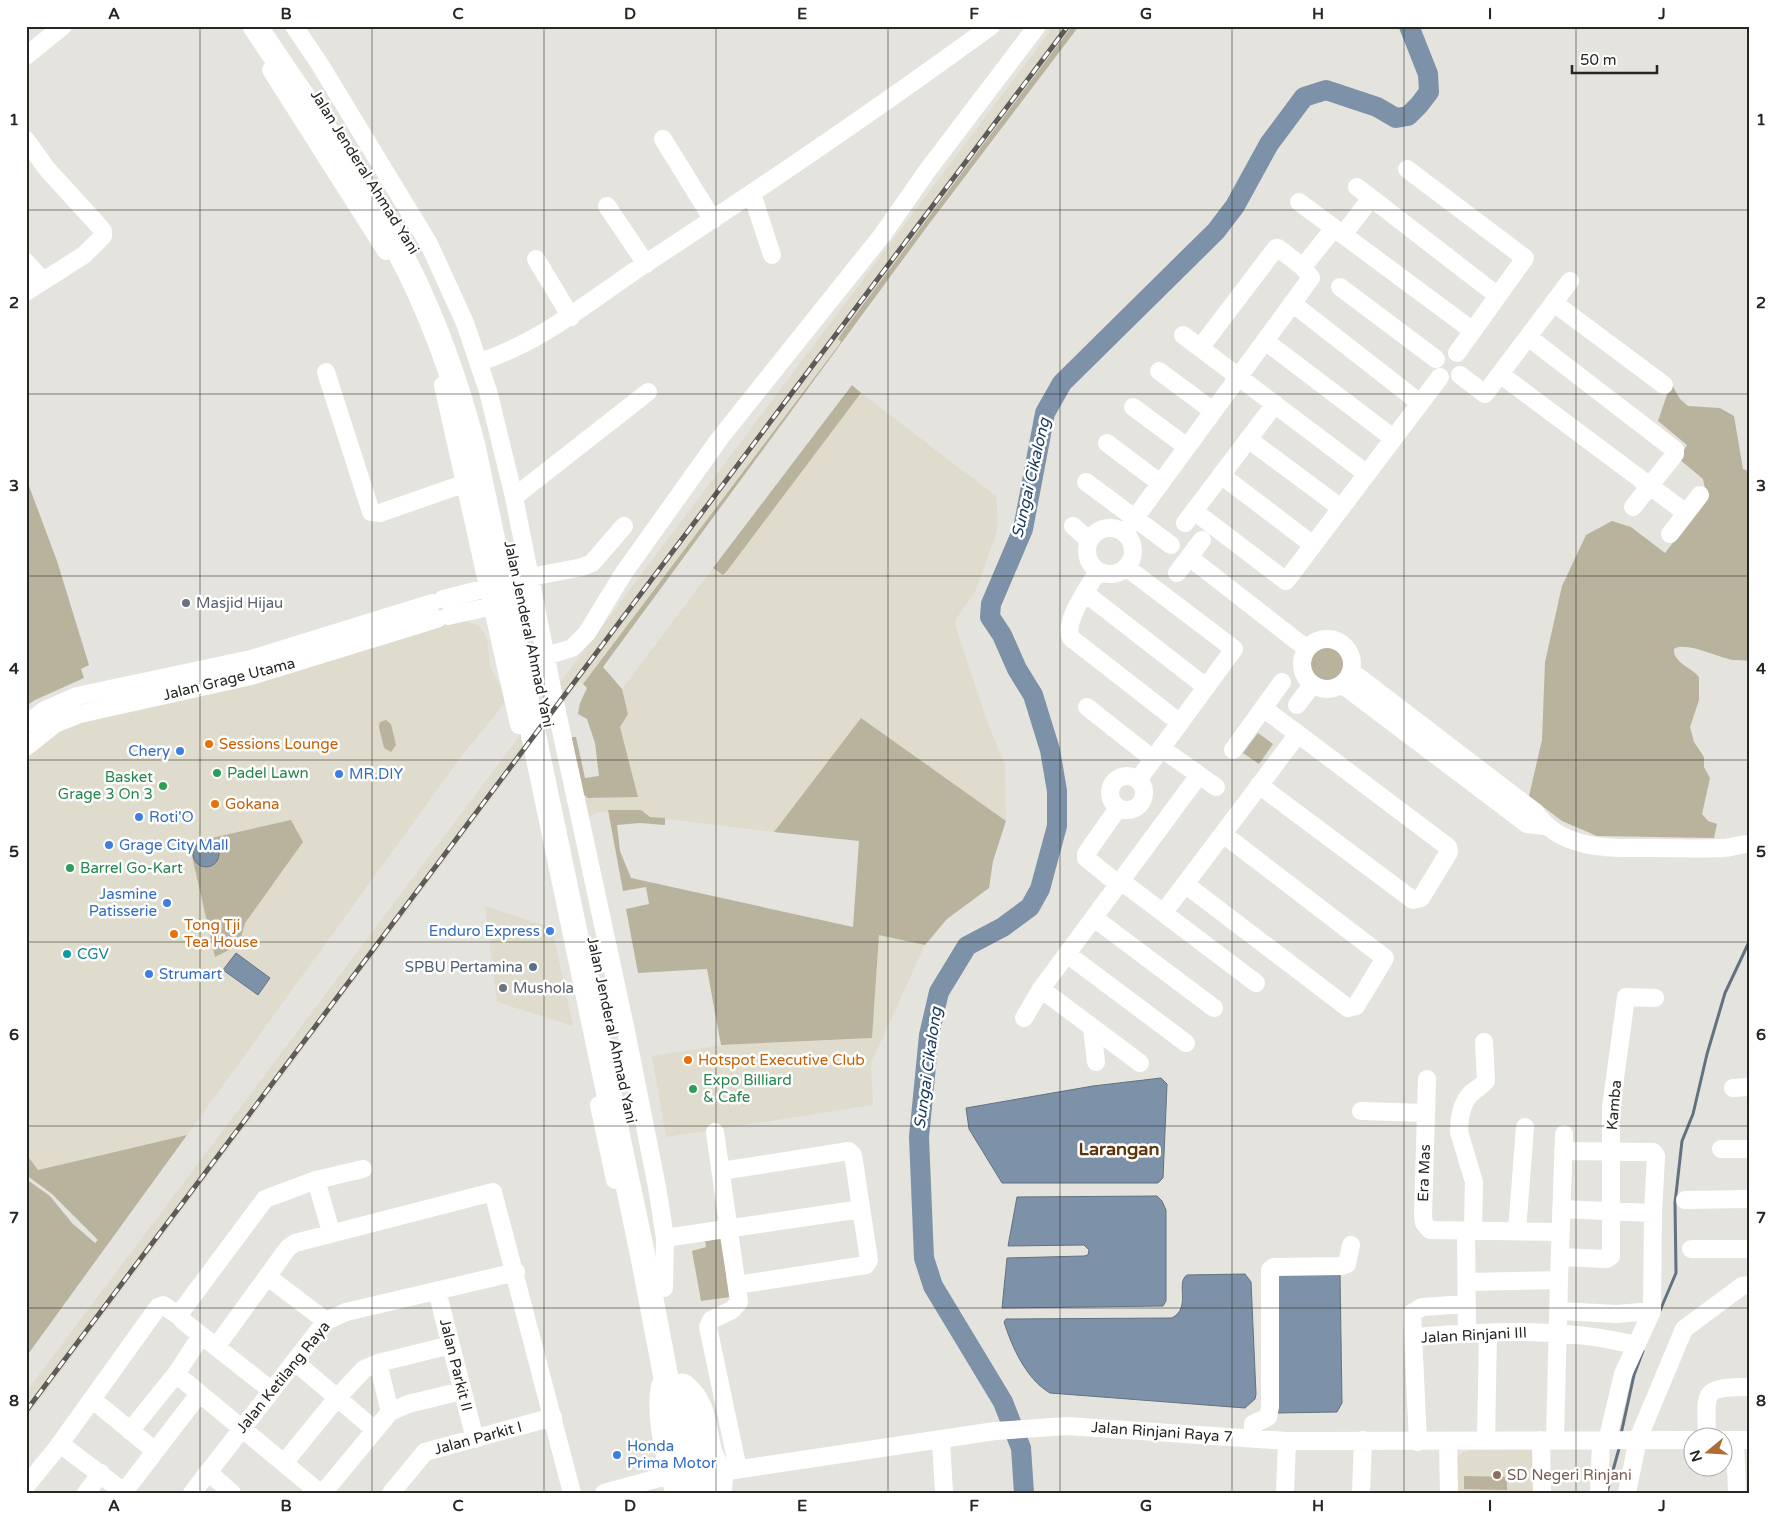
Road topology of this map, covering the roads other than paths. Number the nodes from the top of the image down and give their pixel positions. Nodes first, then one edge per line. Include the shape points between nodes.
1 (63, 26) edge
2 (242, 26) edge
3 (255, 26) edge
4 (273, 26) edge
5 (294, 26) edge
6 (991, 26) edge
7 (1037, 26) edge
8 (26, 56) edge
9 (663, 139) dead end
10 (26, 141) edge
11 (1407, 170) dead end
12 (1356, 187) dead end
13 (752, 194) junction
14 (1371, 198) junction
15 (1299, 202) dead end
16 (607, 206) dead end
17 (384, 210) junction
18 (713, 220) junction
19 (1339, 231) junction
20 (772, 255) dead end
21 (536, 259) dead end
22 (26, 262) edge
23 (646, 264) junction
24 (1303, 267) junction
25 (43, 281) junction
26 (1570, 281) dead end
27 (1340, 287) dead end
28 (26, 292) edge
29 (1498, 296) junction
30 (1292, 303) junction
31 (1554, 303) junction
32 (571, 317) junction
33 (1473, 331) junction
34 (1183, 334) dead end
35 (1528, 337) junction
36 (1264, 341) junction
37 (1200, 348) junction
38 (1458, 353) junction
39 (1436, 359) junction
40 (479, 362) junction
41 (1159, 371) dead end
42 (326, 372) dead end
43 (1500, 374) junction
44 (1460, 375) junction
45 (1238, 376) junction
46 (1440, 377) junction
47 (1664, 385) dead end
48 (648, 392) dead end
49 (1420, 403) junction
50 (1275, 404) junction
51 (1133, 407) dead end
52 (1213, 411) junction
53 (1393, 438) junction
54 (1248, 439) junction
55 (1107, 443) dead end
56 (1187, 447) junction
57 (1367, 474) junction
58 (1221, 475) junction
59 (1086, 482) dead end
60 (1160, 482) junction
61 (466, 483) junction
62 (1650, 486) junction
63 (1700, 495) dead end
64 (514, 497) junction
65 (1633, 507) dead end
66 (1341, 508) junction
67 (1686, 513) junction
68 (624, 526) dead end
69 (1072, 526) dead end
70 (1129, 526) junction
71 (1207, 533) junction
72 (1670, 534) dead end
73 (1090, 540) junction
74 (1171, 545) dead end
75 (1313, 545) junction
76 (1189, 557) junction
77 (1126, 567) junction
78 (1098, 571) junction
79 (531, 577) junction
80 (488, 588) junction
81 (1085, 594) junction
82 (1161, 594) junction
83 (534, 596) junction
84 (492, 606) junction
85 (435, 610) junction
86 (321, 645) junction
87 (1307, 649) junction
88 (546, 656) junction
89 (1347, 678) junction
90 (1282, 682) dead end
91 (1312, 685) junction
92 (1206, 687) junction
93 (1087, 707) dead end
94 (1263, 708) junction
95 (1293, 719) junction
96 (1180, 723) junction
97 (26, 724) edge
98 (26, 746) edge
99 (1233, 750) dead end
100 (1157, 753) junction
101 (1199, 775) junction
102 (1138, 780) junction
103 (1259, 785) junction
104 (1216, 788) dead end
105 (1118, 808) junction
106 (1223, 834) junction
107 (585, 838) junction
108 (1749, 844) edge
109 (545, 846) junction
110 (1120, 883) junction
111 (1185, 884) junction
112 (1170, 904) dead end
113 (1094, 918) junction
114 (1067, 954) junction
115 (1256, 984) dead end
116 (1041, 989) junction
117 (1655, 998) dead end
118 (1214, 1008) dead end
119 (1024, 1018) dead end
120 (1081, 1024) junction
121 (1186, 1042) dead end
122 (1484, 1042) dead end
123 (1096, 1062) dead end
124 (1140, 1063) dead end
125 (1427, 1079) dead end
126 (1361, 1111) dead end
127 (1426, 1114) junction
128 (1525, 1127) dead end
129 (715, 1132) dead end
130 (1721, 1150) dead end
131 (1749, 1150) edge
132 (1611, 1152) junction
133 (363, 1169) dead end
134 (721, 1171) junction
135 (316, 1180) junction
136 (1749, 1199) edge
137 (1686, 1200) dead end
138 (640, 1206) junction
139 (861, 1209) junction
140 (1561, 1210) junction
141 (1612, 1213) junction
142 (1653, 1213) junction
143 (729, 1228) junction
144 (1469, 1231) junction
145 (1517, 1231) junction
146 (331, 1232) junction
147 (1559, 1232) junction
148 (676, 1236) junction
149 (1351, 1245) dead end
150 (1691, 1249) dead end
151 (1749, 1249) edge
152 (642, 1252) junction
153 (1560, 1257) junction
154 (516, 1272) junction
155 (268, 1277) junction
156 (1559, 1280) junction
157 (1467, 1282) junction
158 (737, 1285) junction
159 (1749, 1285) edge
160 (664, 1288) junction
161 (437, 1291) junction
162 (1467, 1304) junction
163 (1652, 1310) junction
164 (1559, 1311) junction
165 (179, 1316) junction
166 (326, 1321) junction
167 (1488, 1332) junction
168 (1559, 1332) junction
169 (1467, 1333) junction
170 (201, 1336) junction
171 (1414, 1337) junction
172 (451, 1345) junction
173 (1636, 1345) junction
174 (216, 1347) junction
175 (295, 1362) junction
176 (378, 1363) junction
177 (663, 1366) junction
178 (176, 1374) junction
179 (683, 1386) junction
180 (1749, 1387) edge
181 (272, 1390) junction
182 (462, 1390) junction
183 (199, 1394) junction
184 (337, 1398) junction
185 (92, 1399) junction
186 (390, 1412) junction
187 (553, 1417) junction
188 (1707, 1426) edge
189 (241, 1428) junction
190 (375, 1430) junction
191 (130, 1431) junction
192 (475, 1438) junction
193 (1253, 1439) junction
194 (1636, 1439) junction
195 (1363, 1440) junction
196 (1548, 1440) junction
197 (1682, 1440) edge
198 (1735, 1440) edge
199 (942, 1441) junction
200 (1287, 1441) junction
201 (1486, 1441) junction
202 (1608, 1441) junction
203 (1418, 1442) junction
204 (1448, 1442) junction
205 (61, 1448) junction
206 (155, 1451) junction
207 (284, 1463) junction
208 (208, 1472) junction
209 (101, 1473) junction
210 (670, 1475) junction
211 (727, 1475) edge
212 (26, 1486) edge
213 (124, 1492) edge
214 (86, 1493) edge
215 (192, 1493) edge
216 (232, 1493) edge
217 (322, 1493) edge
218 (391, 1493) edge
219 (572, 1493) edge
220 (604, 1493) edge
221 (674, 1493) edge
222 (688, 1493) edge
223 (706, 1493) edge
224 (944, 1493) edge
225 (1285, 1493) edge
226 (1361, 1493) edge
227 (1449, 1493) edge
228 (1542, 1493) edge
229 (1599, 1493) edge
230 (1627, 1493) edge
231 (1737, 1493) edge

1 - 8 street
2 - 61 street, Jalan Jenderal Ahmad Yani via 378,238 416,310 443,386
3 - 17 highway, Jalan Jenderal Ahmad Yani
4 - 17 highway, Jalan Jenderal Ahmad Yani
5 - 40 street, Jalan Jenderal Ahmad Yani via 407,205 450,288
6 - 13 street
7 - 88 street via 883,234 720,438 623,574 587,633 572,648
9 - 18 street
10 - 25 street via 103,231 103,236 84,255
11 - 29 street via 1525,256
12 - 14 street
13 - 18 street
13 - 20 street
14 - 19 street
14 - 29 street
15 - 19 street
16 - 23 street
17 - 138 highway, Jalan Jenderal Ahmad Yani via 437,294 476,398 505,522
18 - 23 street
19 - 24 street
19 - 33 street
21 - 32 street
22 - 25 street
23 - 32 street
24 - 30 street via 1311,278
24 - 37 street via 1276,248
25 - 28 street
26 - 31 street
27 - 39 street
29 - 33 street
30 - 36 street
30 - 49 street
31 - 35 street
31 - 47 street
32 - 40 street via 503,354
33 - 38 street
34 - 37 street
35 - 43 street
35 - 62 street via 1675,450
36 - 45 street
36 - 53 street
37 - 45 street
38 - 39 street via 1445,351
38 - 44 street via 1464,364
39 - 46 street via 1435,369
40 - 64 street, Jalan Jenderal Ahmad Yani
41 - 52 street
42 - 61 street via 371,512 380,513
43 - 44 street via 1485,394
43 - 62 street
44 - 46 street via 1450,380
45 - 50 street
45 - 52 street
46 - 49 street
48 - 64 street
49 - 53 street
50 - 54 street
50 - 57 street
51 - 56 street
52 - 56 street
53 - 57 street
54 - 58 street
54 - 66 street
55 - 60 street
56 - 60 street
57 - 66 street
58 - 71 street via 1189,517
58 - 75 street
59 - 70 street
60 - 70 street
61 - 80 street, Jalan Jenderal Ahmad Yani
62 - 65 street
62 - 67 street
63 - 67 street
64 - 79 street, Jalan Jenderal Ahmad Yani
66 - 75 street
67 - 72 street
68 - 79 street, Jalan Grage Utama via 592,563
69 - 73 street
70 - 73 street via 1097,531
70 - 74 street
70 - 77 street via 1132,547 1131,560
71 - 75 street via 1286,581
71 - 76 street
73 - 78 street via 1087,556
76 - 82 street
76 - 87 street
77 - 78 street via 1115,573
77 - 82 street
78 - 81 street
79 - 80 street, Jalan Grage Utama
79 - 83 street, Jalan Jenderal Ahmad Yani
80 - 84 street, Jalan Jenderal Ahmad Yani
80 - 85 street, Jalan Grage Utama
81 - 92 street
81 - 96 street via 1069,622 1071,638
82 - 92 street via 1234,650
83 - 84 street, Jalan Grage Utama
83 - 88 street, Jalan Jenderal Ahmad Yani
84 - 85 street, Jalan Grage Utama
84 - 109 street, Jalan Jenderal Ahmad Yani
85 - 86 street, Jalan Grage Utama
86 - 97 street, Jalan Grage Utama via 77,696 45,710
86 - 98 street, Jalan Grage Utama via 251,676 80,714 55,724
87 - 89 street via 1322,639 1339,642 1351,654
87 - 91 street via 1302,664 1306,679
88 - 107 street, Jalan Jenderal Ahmad Yani
89 - 91 street via 1327,690
89 - 108 street via 1527,824 1544,826 1563,837 1596,846 1711,848
90 - 94 street
91 - 95 street
92 - 96 street
93 - 100 street
94 - 95 street
94 - 99 street
95 - 103 street
95 - 103 street via 1448,846 1449,852 1421,898 1413,900
96 - 100 street
100 - 101 street
100 - 102 street
101 - 104 street
101 - 110 street
102 - 105 street via 1145,794 1140,805 1130,810
102 - 105 street via 1126,776 1108,778 1111,798
103 - 106 street
105 - 110 street via 1086,858
106 - 111 street
106 - 111 street via 1385,958 1356,1006 1348,1008
107 - 109 street via 571,823 560,824 547,832
107 - 148 street, Jalan Jenderal Ahmad Yani via 647,1133
109 - 152 street, Jalan Jenderal Ahmad Yani via 624,1221
110 - 113 street
110 - 115 street
111 - 112 street
113 - 114 street
113 - 118 street
114 - 116 street
114 - 121 street
116 - 119 street
116 - 120 street
117 - 132 street, Kamba via 1626,998 1611,1108
120 - 123 street
120 - 124 street
122 - 144 street via 1486,1081 1468,1098 1459,1123 1474,1182
125 - 127 street, Era Mas
126 - 127 street
127 - 144 street, Era Mas via 1424,1223 1430,1230
128 - 145 street
129 - 134 street
130 - 131 street
132 - 140 street via 1563,1143
132 - 141 street, Kamba
132 - 142 street via 1655,1154
133 - 135 street
134 - 139 street via 849,1151 853,1155
134 - 143 street
135 - 146 street
135 - 165 street via 265,1199
136 - 137 street
138 - 152 highway, Jalan Jenderal Ahmad Yani
138 - 160 highway, Jalan Jenderal Ahmad Yani
139 - 143 street
139 - 158 street via 868,1264
140 - 141 street
140 - 147 street
141 - 142 street
141 - 153 street, Kamba via 1609,1258
142 - 163 street
143 - 148 street
143 - 158 street
144 - 145 street
144 - 157 street
145 - 147 street
146 - 154 street via 491,1192
146 - 155 street via 295,1242
147 - 153 street
148 - 160 street, Jalan Jenderal Ahmad Yani
149 - 193 street via 1347,1264 1342,1266 1274,1267 1270,1270 1270,1407 1268,1416 1253,1424
150 - 151 street
152 - 177 highway, Jalan Jenderal Ahmad Yani
153 - 156 street
154 - 161 street, Jalan Ketilang Raya
154 - 187 street
155 - 166 street
155 - 174 street
156 - 157 street
156 - 164 street
157 - 162 street
158 - 211 street via 739,1302 711,1320 708,1327
159 - 194 street via 1742,1286 1684,1329
160 - 179 highway, Jalan Jenderal Ahmad Yani
161 - 166 street, Jalan Ketilang Raya via 346,1312
161 - 172 street, Jalan Parkit II
162 - 169 street
162 - 171 street via 1418,1308 1412,1314
163 - 164 street via 1617,1314
163 - 173 street
164 - 168 street
165 - 170 street
165 - 185 street via 163,1305 158,1308
166 - 175 street, Jalan Ketilang Raya
167 - 168 street, Jalan Rinjani III
167 - 169 street, Jalan Rinjani III
167 - 201 street
168 - 173 street, Jalan Rinjani III via 1598,1336
168 - 196 street
169 - 171 street, Jalan Rinjani III
170 - 174 street
170 - 178 street
171 - 203 street, Jalan Rinjani III
172 - 176 street
172 - 182 street, Jalan Parkit II
173 - 202 street via 1623,1374
174 - 181 street
175 - 181 street, Jalan Ketilang Raya
175 - 184 street
176 - 184 street via 361,1371
176 - 186 street
177 - 210 street via 659,1413
177 - 222 highway, Jalan Jenderal Ahmad Yani
178 - 183 street
178 - 191 street
179 - 211 highway via 697,1400 711,1459
179 - 223 highway, Jalan Jenderal Ahmad Yani
180 - 188 street via 1719,1387 1711,1393 1706,1403
181 - 189 street, Jalan Ketilang Raya
182 - 186 street
182 - 192 street, Jalan Parkit II
183 - 189 street
183 - 206 street
184 - 190 street
184 - 207 street
185 - 191 street
185 - 205 street
186 - 190 street
187 - 192 street, Jalan Parkit I
187 - 219 street
189 - 207 street
189 - 208 street, Jalan Ketilang Raya
190 - 217 street
191 - 206 street
192 - 218 street, Jalan Parkit I via 425,1452
193 - 199 street, Jalan Rinjani Raya 7 via 1067,1426 1027,1427
193 - 200 street, Jalan Rinjani Raya 7
194 - 197 street, Jalan Rinjani Raya 7
194 - 202 street, Jalan Rinjani Raya 7
194 - 230 street
195 - 200 street, Jalan Rinjani Raya 7
195 - 203 street, Jalan Rinjani Raya 7
195 - 226 street
196 - 201 street, Jalan Rinjani Raya 7
196 - 202 street, Jalan Rinjani Raya 7
196 - 228 street
198 - 231 street
199 - 211 street, Jalan Rinjani Raya 7
199 - 224 street
200 - 225 street
201 - 204 street, Jalan Rinjani Raya 7
202 - 229 street
203 - 204 street, Jalan Rinjani Raya 7
204 - 227 street
205 - 209 street
205 - 212 street
206 - 213 street
207 - 217 street
208 - 215 street, Jalan Ketilang Raya
208 - 216 street
209 - 213 street
209 - 214 street
210 - 220 street
210 - 221 street

